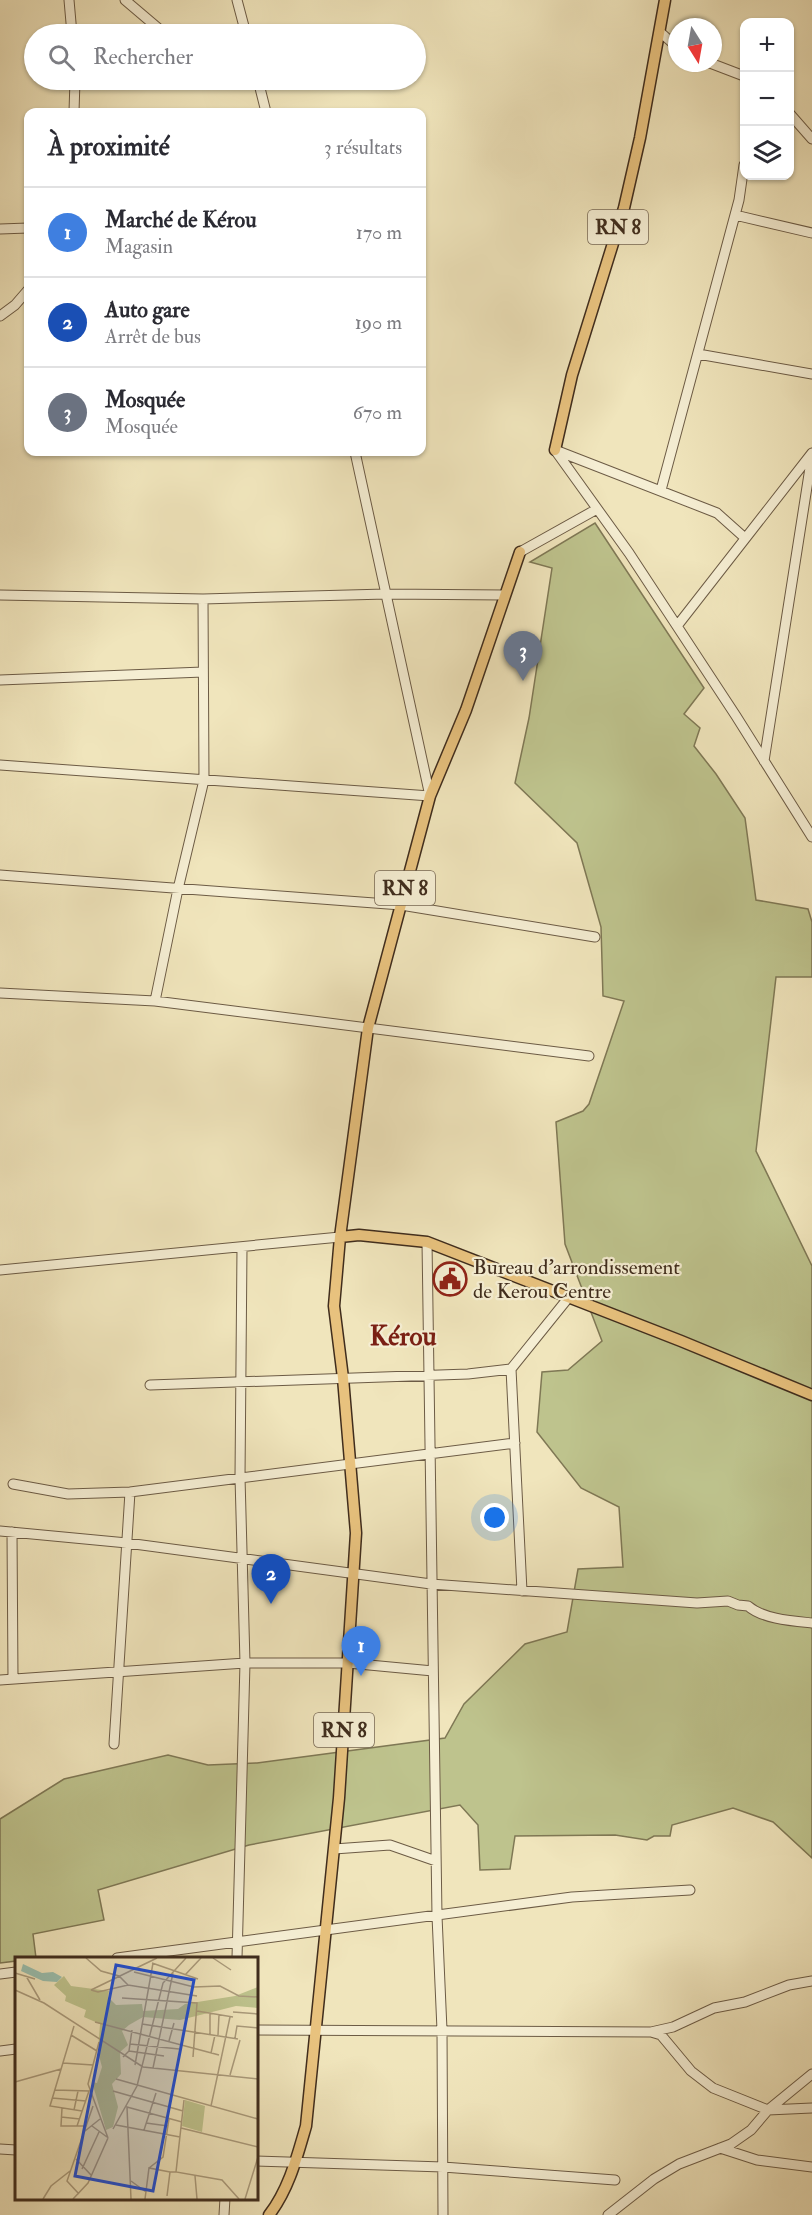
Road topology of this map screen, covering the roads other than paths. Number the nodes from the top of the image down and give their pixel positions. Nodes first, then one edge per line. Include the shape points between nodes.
1 (69, 0) edge
2 (125, 0) edge
3 (237, 0) edge
4 (665, 0) edge
5 (71, 24) edge
6 (153, 24) edge
7 (243, 24) edge
8 (660, 32) junction
9 (668, 39) edge
10 (722, 68) edge
11 (740, 74) edge
12 (75, 90) edge
13 (260, 90) edge
14 (74, 108) edge
15 (265, 108) edge
16 (794, 119) edge
17 (812, 139) edge
18 (741, 180) edge
19 (735, 215) junction
20 (24, 228) edge
21 (0, 229) edge
22 (812, 233) edge
23 (24, 295) edge
24 (0, 316) edge
25 (698, 354) junction
26 (812, 374) edge
27 (555, 450) junction
28 (812, 454) edge
29 (356, 456) edge
30 (661, 490) junction
31 (597, 509) junction
32 (812, 524) edge
33 (801, 526) junction
34 (745, 538) junction
35 (520, 552) joint
36 (386, 594) junction
37 (0, 595) edge
38 (504, 595) junction
39 (203, 599) junction
40 (677, 626) junction
41 (203, 672) junction
42 (0, 680) edge
43 (765, 761) junction
44 (0, 765) edge
45 (204, 780) junction
46 (430, 796) junction
47 (812, 837) edge
48 (0, 875) edge
49 (178, 889) junction
50 (401, 905) junction
51 (595, 937) dead end
52 (0, 993) edge
53 (155, 1001) junction
54 (368, 1028) junction
55 (589, 1056) dead end
56 (340, 1237) junction
57 (427, 1242) junction
58 (242, 1248) junction
59 (0, 1270) edge
60 (569, 1298) junction
61 (511, 1369) junction
62 (428, 1375) junction
63 (343, 1378) junction
64 (241, 1382) junction
65 (150, 1385) dead end
66 (812, 1395) edge
67 (515, 1443) junction
68 (429, 1455) junction
69 (350, 1465) junction
70 (240, 1477) junction
71 (13, 1484) dead end
72 (130, 1491) junction
73 (0, 1531) edge
74 (12, 1532) junction
75 (127, 1544) junction
76 (242, 1558) junction
77 (354, 1574) junction
78 (431, 1584) junction
79 (522, 1592) junction
80 (812, 1623) edge
81 (245, 1663) junction
82 (349, 1664) junction
83 (433, 1671) junction
84 (118, 1673) junction
85 (13, 1679) junction
86 (0, 1680) edge
87 (114, 1744) dead end
88 (334, 1849) junction
89 (436, 1861) junction
90 (690, 1890) dead end
91 (437, 1916) junction
92 (325, 1931) junction
93 (237, 1942) junction
94 (131, 1957) edge
95 (237, 1957) edge
96 (15, 1972) edge
97 (0, 1974) edge
98 (812, 1981) edge
99 (258, 2030) edge
100 (442, 2030) junction
101 (317, 2031) junction
102 (651, 2032) junction
103 (15, 2049) edge
104 (0, 2051) edge
105 (812, 2074) edge
106 (812, 2108) edge
107 (768, 2110) junction
108 (720, 2148) junction
109 (0, 2149) edge
110 (15, 2150) edge
111 (258, 2161) edge
112 (296, 2162) junction
113 (443, 2167) junction
114 (812, 2167) edge
115 (615, 2180) dead end
116 (225, 2200) edge
117 (224, 2215) edge
118 (269, 2215) edge
119 (444, 2215) edge
120 (608, 2215) edge

1 - 5 street
2 - 6 street
3 - 7 street
4 - 8 main road, RN 8
8 - 9 street
8 - 27 main road, RN 8 via 624,208 572,375
10 - 11 street
12 - 14 street
13 - 15 street
16 - 17 street
18 - 19 street
19 - 22 street
19 - 25 street
20 - 21 street
23 - 24 street
25 - 26 street
25 - 30 street
27 - 30 street
27 - 31 street
28 - 33 street
28 - 34 street
29 - 36 street
30 - 34 street via 717,513
31 - 35 street
31 - 40 street
32 - 33 street
33 - 43 street
34 - 40 street
35 - 38 main road, RN 8
36 - 38 street
36 - 39 street
36 - 46 street
37 - 39 street
38 - 46 main road, RN 8 via 466,710
39 - 41 street
40 - 43 street
41 - 42 street
41 - 45 street
43 - 47 street
44 - 45 street
45 - 46 street
45 - 49 street
46 - 50 main road, RN 8
48 - 49 street
49 - 50 street
49 - 53 street
50 - 51 street
50 - 54 main road, RN 8
52 - 53 street
53 - 54 street
54 - 55 street
54 - 56 main road, RN 8
56 - 57 main road via 359,1235
56 - 58 street
56 - 63 main road, RN 8 via 334,1306
57 - 60 main road
57 - 62 street
58 - 59 street
58 - 64 street
60 - 61 street
60 - 66 main road
61 - 62 street
61 - 67 street
62 - 63 street
62 - 68 street
63 - 64 street
63 - 69 main road, RN 8
64 - 65 street
64 - 70 street
67 - 68 street
67 - 79 street
68 - 69 street
68 - 78 street
69 - 70 street
69 - 77 main road, RN 8 via 356,1533
70 - 72 street
70 - 76 street
71 - 72 street via 68,1494
72 - 75 street
73 - 74 street
74 - 75 street
74 - 85 street
75 - 76 street
75 - 84 street
76 - 77 street
76 - 81 street
77 - 78 street
77 - 82 main road, RN 8
78 - 79 street
78 - 83 street
79 - 80 street via 698,1603 728,1601 755,1612
81 - 82 street
81 - 84 street
81 - 93 street
82 - 83 street
82 - 88 main road, RN 8
83 - 89 street
84 - 85 street
84 - 87 street
85 - 86 street
88 - 89 street via 390,1845
88 - 92 main road, RN 8
89 - 91 street
90 - 91 street via 572,1897
91 - 92 street
91 - 100 street
92 - 93 street
92 - 101 main road, RN 8
93 - 94 street
93 - 95 street
96 - 97 street
98 - 102 street via 714,2008 673,2027
99 - 101 street
100 - 101 street
100 - 102 street
100 - 113 street
101 - 112 main road, RN 8 via 306,2126
102 - 107 street via 668,2042 691,2071 713,2088
103 - 104 street
105 - 107 street
106 - 107 street
107 - 108 street via 750,2130
108 - 114 street via 757,2160
108 - 120 street via 679,2164
109 - 110 street
111 - 112 street
112 - 113 street
112 - 118 main road, RN 8 via 279,2202
113 - 115 street
113 - 119 street
116 - 117 street

